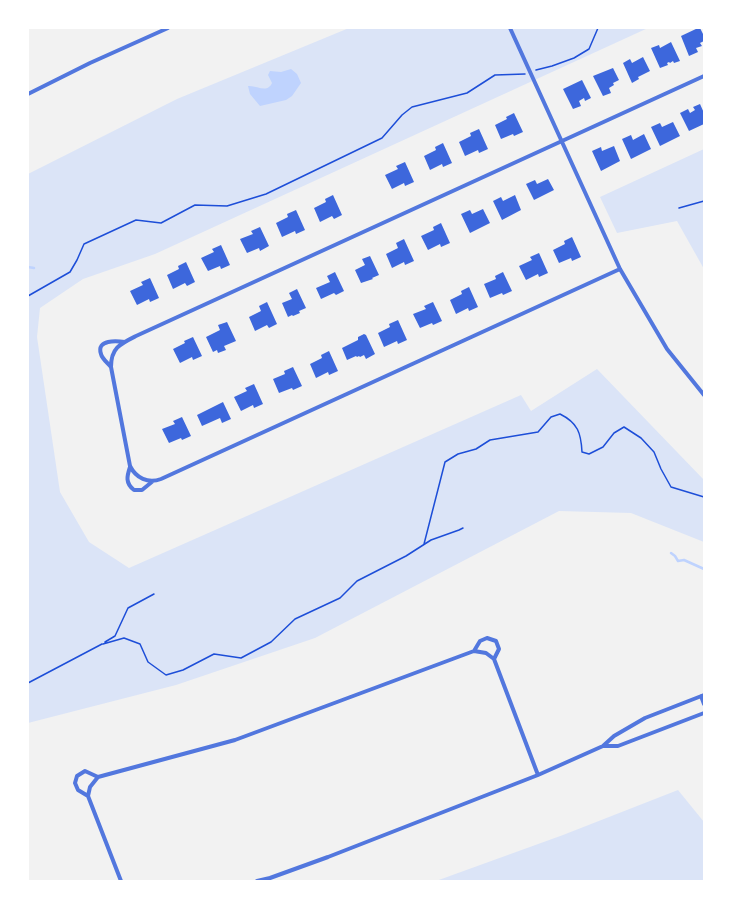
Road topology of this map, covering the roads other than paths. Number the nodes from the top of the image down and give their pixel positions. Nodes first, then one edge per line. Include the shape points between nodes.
1 (168, 28) edge
2 (510, 28) edge
3 (704, 76) edge
4 (28, 94) edge
5 (562, 141) junction
6 (620, 270) junction
7 (126, 342) junction
8 (112, 367) junction
9 (704, 395) edge
10 (130, 466) junction
11 (153, 481) junction
12 (474, 651) junction
13 (494, 660) junction
14 (703, 696) edge
15 (704, 704) edge
16 (704, 713) edge
17 (603, 746) junction
18 (538, 776) junction
19 (98, 777) junction
20 (88, 796) junction
21 (121, 881) edge
22 (257, 881) edge

1 - 4 street
2 - 5 street
3 - 5 street
5 - 6 street
5 - 7 street
6 - 9 street via 667,349
6 - 11 street
7 - 8 street via 114,352 111,359
7 - 8 street via 112,341 101,347 100,354
8 - 10 street
10 - 11 street via 139,477
10 - 11 street via 127,482 134,490 142,490
12 - 13 street via 486,653
12 - 13 street via 480,641 487,638 496,641 499,649
12 - 19 street via 235,740
13 - 18 street
14 - 15 street
14 - 17 street via 645,718 614,736
16 - 17 street via 618,746
17 - 18 street
18 - 22 street
19 - 20 street via 90,787
19 - 20 street via 85,771 77,776 75,783 78,790
20 - 21 street

